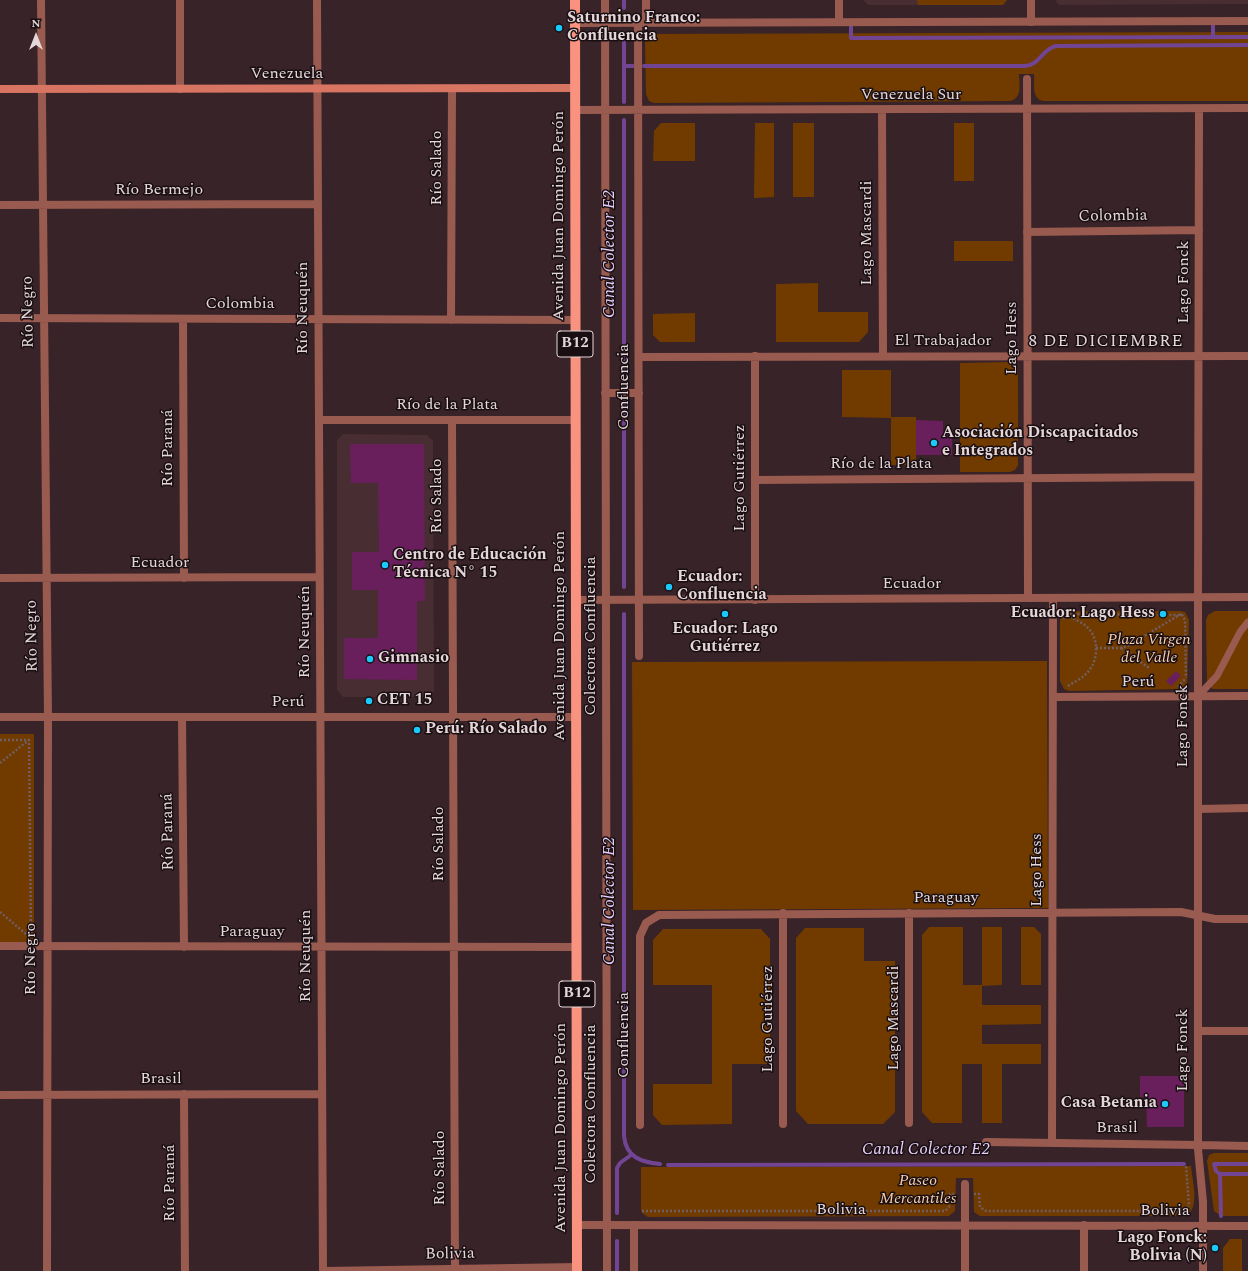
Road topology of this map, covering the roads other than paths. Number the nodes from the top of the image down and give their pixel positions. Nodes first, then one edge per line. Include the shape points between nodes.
1 (41, 0) edge
2 (180, 0) edge
3 (317, 0) edge
4 (575, 0) edge
5 (605, 0) edge
6 (646, 0) edge
7 (839, 0) edge
8 (1031, 0) edge
9 (1248, 21) edge
10 (575, 22) junction
11 (605, 22) junction
12 (642, 22) junction
13 (839, 22) junction
14 (1031, 22) junction
15 (1027, 79) dead end
16 (575, 88) junction
17 (0, 89) edge
18 (41, 89) junction
19 (180, 89) junction
20 (317, 89) junction
21 (452, 89) junction
22 (1248, 108) edge
23 (1027, 109) junction
24 (1199, 109) junction
25 (575, 110) junction
26 (605, 110) junction
27 (638, 110) junction
28 (882, 110) junction
29 (317, 204) junction
30 (0, 205) edge
31 (42, 205) junction
32 (1199, 230) junction
33 (1027, 232) junction
34 (0, 318) edge
35 (43, 319) junction
36 (183, 319) junction
37 (318, 319) junction
38 (451, 320) junction
39 (575, 320) junction
40 (755, 356) junction
41 (882, 356) junction
42 (1028, 356) junction
43 (1198, 356) junction
44 (1248, 356) edge
45 (639, 357) junction
46 (605, 393) junction
47 (639, 393) junction
48 (319, 420) junction
49 (452, 420) junction
50 (576, 420) junction
51 (1198, 477) junction
52 (1028, 478) junction
53 (755, 480) junction
54 (319, 577) junction
55 (0, 578) edge
56 (46, 578) junction
57 (184, 578) junction
58 (1198, 597) junction
59 (1248, 597) edge
60 (1028, 598) junction
61 (1053, 598) junction
62 (576, 600) junction
63 (606, 600) junction
64 (639, 600) junction
65 (755, 600) junction
66 (1248, 622) edge
67 (639, 656) dead end
68 (1198, 696) junction
69 (1248, 696) edge
70 (1053, 697) junction
71 (0, 717) edge
72 (48, 717) junction
73 (182, 717) junction
74 (320, 717) junction
75 (453, 717) junction
76 (576, 717) junction
77 (1248, 808) edge
78 (1198, 809) junction
79 (1052, 912) junction
80 (783, 913) junction
81 (909, 913) junction
82 (1198, 915) junction
83 (1248, 919) edge
84 (646, 923) joint
85 (0, 946) edge
86 (46, 946) junction
87 (184, 946) junction
88 (322, 947) junction
89 (454, 947) junction
90 (577, 947) junction
91 (1198, 1031) junction
92 (1248, 1031) edge
93 (184, 1094) junction
94 (322, 1094) junction
95 (0, 1095) edge
96 (46, 1095) junction
97 (909, 1123) dead end
98 (783, 1124) dead end
99 (640, 1125) dead end
100 (986, 1142) dead end
101 (1052, 1142) junction
102 (1198, 1144) junction
103 (1248, 1146) edge
104 (965, 1184) dead end
105 (577, 1225) junction
106 (606, 1225) junction
107 (634, 1225) junction
108 (965, 1225) junction
109 (1084, 1226) junction
110 (1203, 1226) junction
111 (1248, 1226) edge
112 (455, 1269) junction
113 (577, 1269) edge
114 (47, 1271) edge
115 (185, 1271) edge
116 (323, 1271) edge
117 (607, 1271) edge
118 (634, 1271) edge
119 (965, 1271) edge
120 (1084, 1271) edge
121 (1203, 1271) edge

1 - 18 street, Río Negro
2 - 19 street
3 - 20 street, Río Neuquén
4 - 10 main road, Avenida Juan Domingo Perón / B12
5 - 11 street, Colectora Confluencia
6 - 12 street, Confluencia
7 - 13 street
8 - 14 street
9 - 14 street
10 - 11 street
10 - 16 main road, Avenida Juan Domingo Perón / B12
11 - 12 street
11 - 26 street, Colectora Confluencia
12 - 13 street
12 - 27 street, Confluencia
13 - 14 street
15 - 23 street, Lago Hess
16 - 21 main road, Venezuela
16 - 25 main road, Avenida Juan Domingo Perón / B12
17 - 18 main road, Venezuela
18 - 19 main road, Venezuela
18 - 31 street, Río Negro
19 - 20 main road, Venezuela
20 - 21 main road, Venezuela
20 - 29 street, Río Neuquén
21 - 38 street, Río Salado
22 - 24 street, Venezuela Sur
23 - 24 street, Venezuela Sur
23 - 28 street, Venezuela Sur
23 - 33 street, Lago Hess
24 - 32 street, Lago Fonck
25 - 26 street, Venezuela Sur
25 - 39 main road, Avenida Juan Domingo Perón / B12
26 - 27 street, Venezuela Sur
26 - 46 street, Colectora Confluencia
27 - 28 street, Venezuela Sur
27 - 45 street, Confluencia
28 - 41 street, Lago Mascardi
29 - 31 street, Río Bermejo
29 - 37 street, Río Neuquén
30 - 31 street, Río Bermejo
31 - 35 street, Río Negro
32 - 33 street, Colombia
32 - 43 street, Lago Fonck
33 - 42 street, Lago Hess
34 - 35 street, Colombia
35 - 36 street, Colombia
35 - 56 street, Río Negro
36 - 37 street, Colombia
36 - 57 street, Río Paraná
37 - 38 street, Colombia
37 - 48 street, Río Neuquén
38 - 39 street, Colombia
39 - 50 main road, Avenida Juan Domingo Perón / B12
40 - 41 street, El Trabajador
40 - 45 street, El Trabajador
40 - 53 street, Lago Gutiérrez
41 - 42 street, El Trabajador
42 - 43 street, El Trabajador
42 - 52 street, Lago Hess
43 - 44 street, El Trabajador
43 - 51 street, Lago Fonck
45 - 47 street, Confluencia
46 - 47 street
46 - 63 street, Colectora Confluencia
47 - 64 street, Confluencia
48 - 49 street, Río de la Plata
48 - 54 street, Río Neuquén
49 - 50 street, Río de la Plata
49 - 75 street, Río Salado
50 - 62 main road, Avenida Juan Domingo Perón / B12
51 - 52 street, Río de la Plata
51 - 58 street, Lago Fonck
52 - 53 street, Río de la Plata
52 - 60 street, Lago Hess
53 - 65 street, Lago Gutiérrez
54 - 57 street, Ecuador
54 - 74 street, Río Neuquén
55 - 56 street, Ecuador
56 - 57 street, Ecuador
56 - 72 street, Río Negro
58 - 59 street, Ecuador
58 - 61 street, Ecuador
58 - 68 street, Lago Fonck
60 - 61 street, Ecuador
60 - 65 street, Ecuador
61 - 70 street, Lago Hess
62 - 63 street, Ecuador
62 - 76 main road, Avenida Juan Domingo Perón / B12
63 - 64 street, Ecuador
63 - 106 street, Colectora Confluencia
64 - 65 street, Ecuador
64 - 67 street, Confluencia
66 - 68 lane via 1217,676
68 - 69 street, Perú
68 - 70 street, Perú
68 - 78 street, Lago Fonck
70 - 79 street, Lago Hess
71 - 72 street, Perú
72 - 73 street, Perú
72 - 86 street, Río Negro
73 - 74 street, Perú
73 - 87 street, Río Paraná
74 - 75 street, Perú
74 - 88 street, Río Neuquén
75 - 76 street, Perú
75 - 89 street, Río Salado
76 - 90 main road, Avenida Juan Domingo Perón / B12
77 - 78 street
78 - 82 street, Lago Fonck
79 - 81 street, Paraguay
79 - 82 street, Paraguay via 1181,912
79 - 101 street, Lago Hess
80 - 81 street, Paraguay
80 - 84 street, Paraguay via 667,914 659,915
80 - 98 street, Lago Gutiérrez
81 - 97 street, Lago Mascardi
82 - 83 street, Paraguay via 1215,919
82 - 91 street, Lago Fonck
84 - 99 street, Confluencia via 639,944
85 - 86 street, Paraguay
86 - 87 street, Paraguay
86 - 96 street, Río Negro
87 - 88 street, Paraguay
88 - 89 street, Paraguay
88 - 94 street, Río Neuquén
89 - 90 street, Paraguay
89 - 112 street, Río Salado
90 - 105 main road, Avenida Juan Domingo Perón / B12
91 - 92 street
91 - 102 street, Lago Fonck
93 - 94 street, Brasil
93 - 96 street, Brasil
93 - 115 street, Río Paraná
94 - 116 street, Río Neuquén
95 - 96 street, Brasil
96 - 114 street, Río Negro
100 - 101 street, Brasil
101 - 102 street, Brasil
102 - 103 street, Brasil
102 - 110 street, Lago Fonck
104 - 108 street
105 - 106 street, Bolivia
105 - 113 main road, Avenida Juan Domingo Perón / B12
106 - 107 street, Bolivia
106 - 117 street, Colectora Confluencia
107 - 108 street, Bolivia
107 - 118 street
108 - 109 street, Bolivia
108 - 119 street
109 - 110 street, Bolivia
109 - 120 street
110 - 111 street, Bolivia
110 - 121 street, Lago Fonck
112 - 113 street, Bolivia
112 - 116 street, Bolivia

